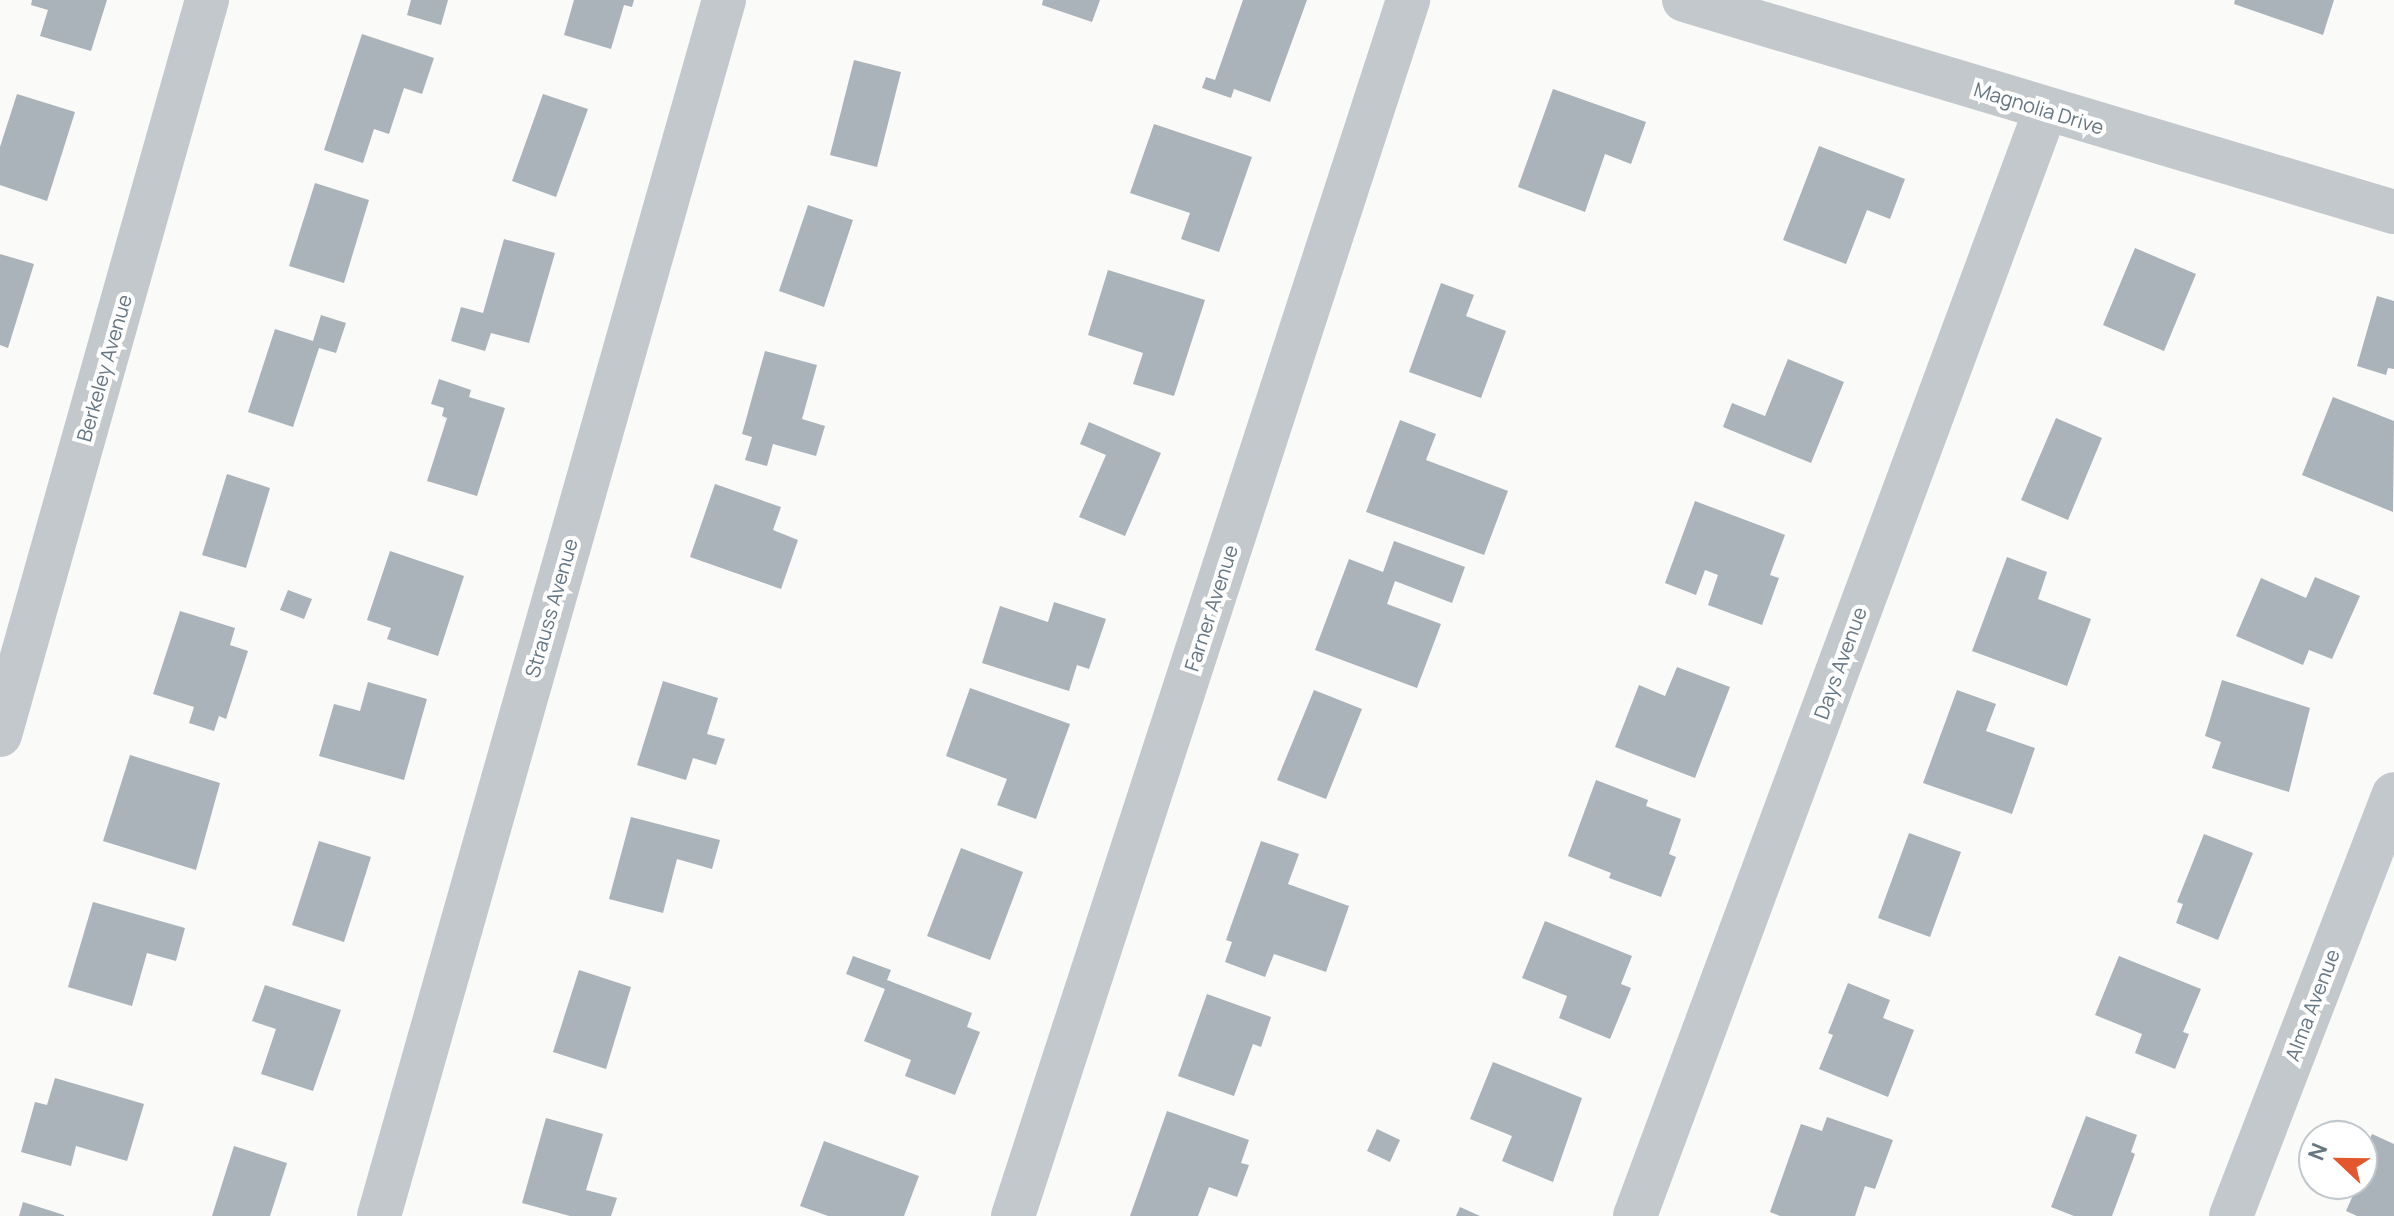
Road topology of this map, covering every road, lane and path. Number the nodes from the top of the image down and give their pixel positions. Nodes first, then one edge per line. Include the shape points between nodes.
1 (207, 0) edge
2 (724, 0) edge
3 (1408, 0) edge
4 (1684, 0) edge
5 (2045, 111) junction
6 (2394, 212) edge
7 (0, 735) edge
8 (2394, 794) edge
9 (379, 1216) edge
10 (1013, 1216) edge
11 (1635, 1216) edge
12 (2231, 1216) edge

1 - 7 street, Berkeley Avenue
2 - 9 street, Strauss Avenue
3 - 10 street, Farner Avenue
4 - 5 street, Magnolia Drive
5 - 6 street, Magnolia Drive
5 - 11 street, Days Avenue
8 - 12 street, Alma Avenue

